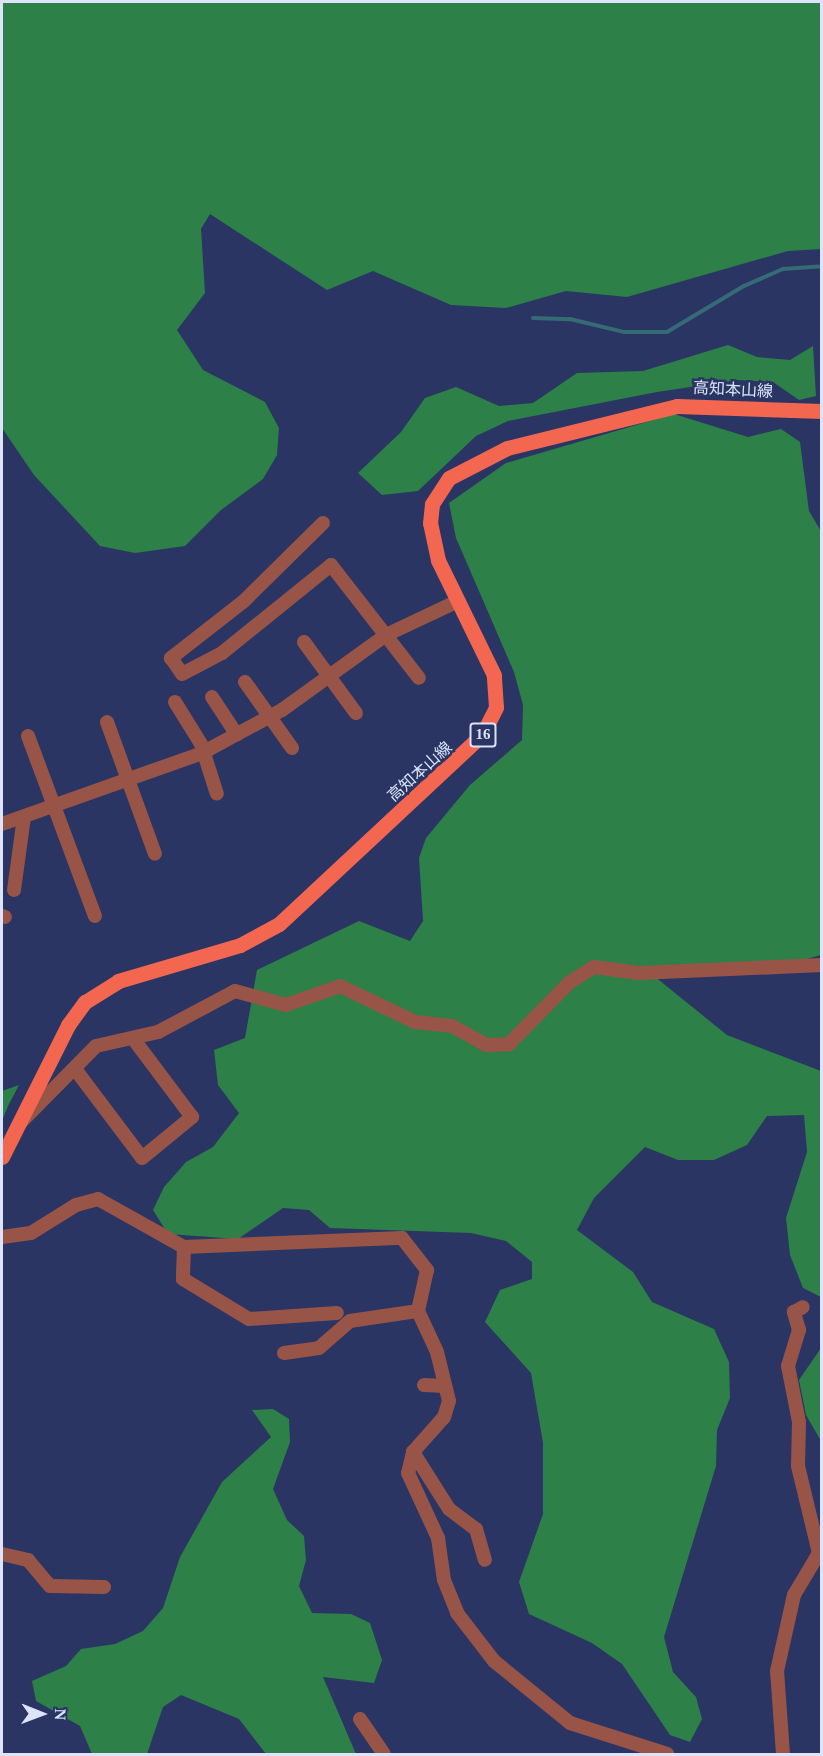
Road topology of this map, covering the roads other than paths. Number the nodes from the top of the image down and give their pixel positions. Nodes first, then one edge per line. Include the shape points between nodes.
1 (804, 411) junction
2 (822, 411) edge
3 (822, 419) edge
4 (323, 523) dead end
5 (458, 601) junction
6 (386, 635) junction
7 (304, 642) dead end
8 (419, 678) dead end
9 (331, 679) junction
10 (244, 682) dead end
11 (212, 698) dead end
12 (175, 702) dead end
13 (356, 713) dead end
14 (271, 717) junction
15 (106, 722) dead end
16 (237, 735) junction
17 (28, 736) dead end
18 (292, 748) dead end
19 (202, 753) junction
20 (129, 781) junction
21 (217, 794) dead end
22 (52, 807) junction
23 (24, 817) junction
24 (2, 824) edge
25 (155, 854) dead end
26 (14, 890) dead end
27 (95, 916) dead end
28 (822, 965) edge
29 (135, 1041) junction
30 (75, 1069) junction
31 (22, 1121) junction
32 (2, 1157) edge
33 (2, 1237) edge
34 (184, 1247) junction
35 (803, 1307) dead end
36 (418, 1311) junction
37 (337, 1313) dead end
38 (284, 1353) dead end
39 (424, 1384) dead end
40 (445, 1386) junction
41 (413, 1452) junction
42 (2, 1554) edge
43 (485, 1560) dead end
44 (104, 1587) dead end
45 (360, 1719) dead end
46 (384, 1755) edge
47 (667, 1755) edge
48 (783, 1755) edge

1 - 2 main road, 高知本山線 / 16
1 - 3 street
1 - 5 main road, 高知本山線 / 16 via 677,406 507,448 466,465 439,489 430,523 438,560
4 - 6 street via 244,601 171,658 182,674 222,652 331,565
5 - 6 street
5 - 31 main road, 高知本山線 / 16 via 488,657 496,690 490,722 465,755 279,924 240,945 118,981 85,1002 68,1025
6 - 8 street
6 - 9 street
7 - 9 street
9 - 13 street
9 - 14 street
10 - 14 street
11 - 16 street
12 - 19 street
14 - 16 street
14 - 18 street
15 - 20 street
16 - 19 street
17 - 22 street
19 - 20 street
19 - 21 street
20 - 22 street
20 - 25 street
22 - 23 street
22 - 27 street
23 - 24 street
23 - 26 street
28 - 29 street via 639,973 594,967 570,982 508,1044 486,1044 452,1026 415,1022 340,986 286,1005 235,991
29 - 30 street via 117,1038 96,1046
29 - 30 street via 192,1117 142,1158
30 - 31 street
31 - 32 main road, 高知本山線 / 16
33 - 34 street via 31,1233 75,1205 98,1199
34 - 36 street via 392,1235 402,1238 428,1270
34 - 37 street via 183,1279 249,1319
35 - 48 street via 794,1312 799,1330 788,1366 799,1422 798,1466 819,1553 794,1595 777,1671
36 - 38 street via 350,1321 319,1348
36 - 40 street
39 - 40 street
40 - 41 street via 448,1409
41 - 43 street via 449,1509 476,1529
41 - 47 street via 408,1473 438,1538 452,1601 477,1644 533,1698 570,1723
42 - 44 street via 28,1560 50,1586
45 - 46 street

